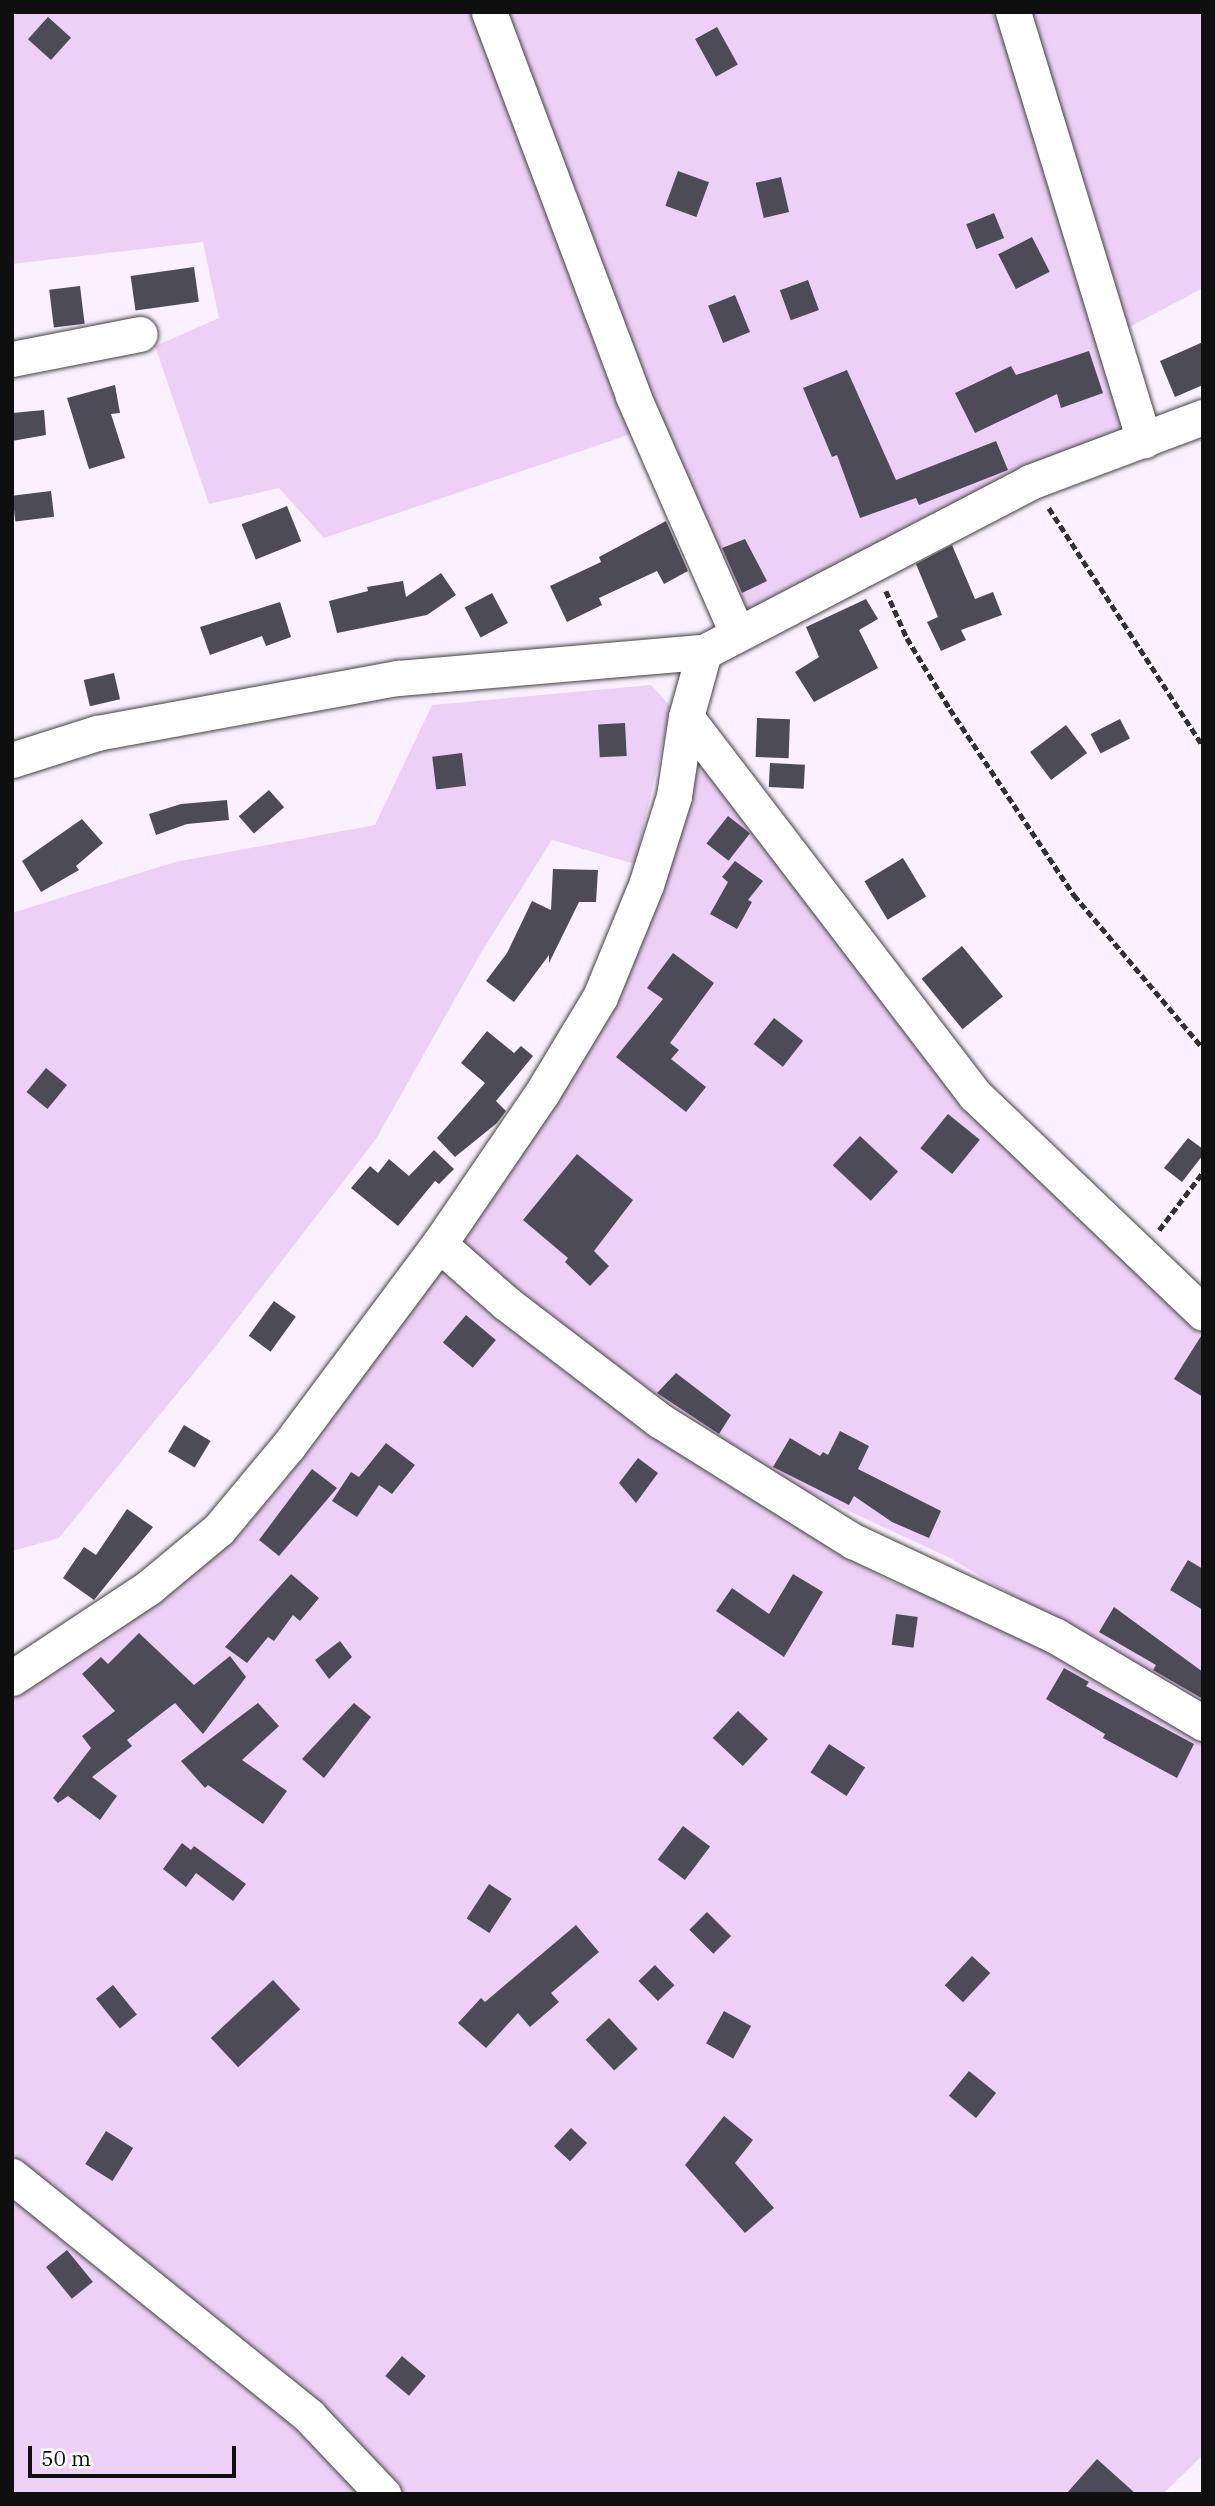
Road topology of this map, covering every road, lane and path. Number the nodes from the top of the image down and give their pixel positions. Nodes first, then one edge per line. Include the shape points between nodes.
1 (489, 12) edge
2 (1013, 12) edge
3 (140, 334) dead end
4 (12, 359) edge
5 (1203, 417) edge
6 (1144, 440) junction
7 (1030, 482) junction
8 (873, 561) junction
9 (737, 633) junction
10 (704, 652) junction
11 (687, 717) junction
12 (1203, 746) edge
13 (12, 760) edge
14 (1203, 1048) edge
15 (1203, 1172) edge
16 (439, 1244) junction
17 (1138, 1254) junction
18 (1203, 1313) edge
19 (12, 1678) edge
20 (1203, 1723) edge
21 (12, 2176) edge
22 (383, 2494) edge

1 - 9 street via 633,396
2 - 6 street
3 - 4 street
5 - 6 street
6 - 7 street
7 - 8 street
7 - 12 path via 1072,538
8 - 9 street
8 - 14 path via 906,638 1074,895
9 - 10 street
10 - 11 street
10 - 13 street via 398,678 97,733
11 - 16 street via 674,796 646,885 600,997 542,1093
11 - 17 street via 975,1095
15 - 17 path
16 - 19 street via 289,1445 219,1529 148,1588
16 - 20 street via 506,1303 659,1420 853,1541 1056,1636
17 - 18 street
21 - 22 street via 309,2416

